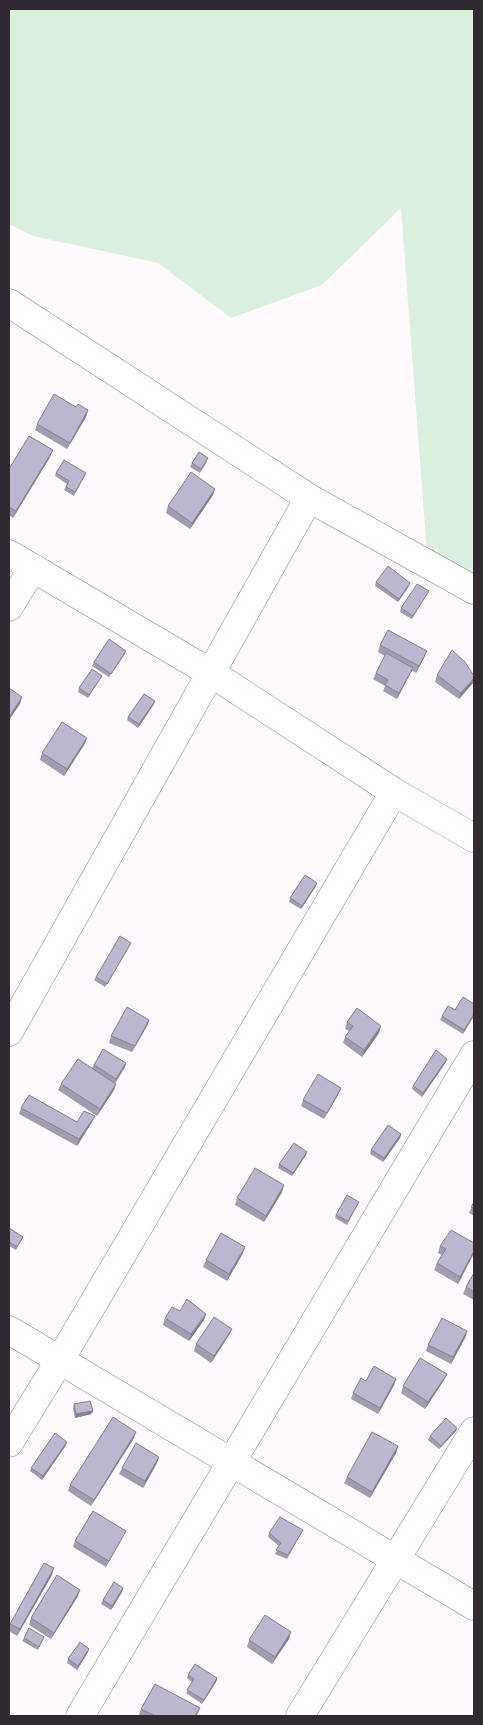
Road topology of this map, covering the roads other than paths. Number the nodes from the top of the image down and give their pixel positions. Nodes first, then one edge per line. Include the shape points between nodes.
1 (9, 304) edge
2 (309, 498) junction
3 (9, 554) edge
4 (33, 568) junction
5 (474, 590) edge
6 (9, 607) edge
7 (211, 673) junction
8 (394, 792) junction
9 (474, 838) edge
10 (9, 1032) edge
11 (474, 1056) edge
12 (9, 1330) edge
13 (60, 1360) junction
14 (474, 1431) edge
15 (9, 1443) edge
16 (232, 1462) junction
17 (395, 1559) junction
18 (474, 1606) edge
19 (80, 1716) edge
20 (300, 1716) edge

1 - 2 street
2 - 5 street
2 - 7 street
3 - 4 street
4 - 6 street
4 - 7 street
7 - 8 street
7 - 10 street
8 - 9 street
8 - 13 street
11 - 16 street
12 - 13 street
13 - 15 street
13 - 16 street
14 - 17 street
16 - 17 street
16 - 19 street
17 - 18 street
17 - 20 street

